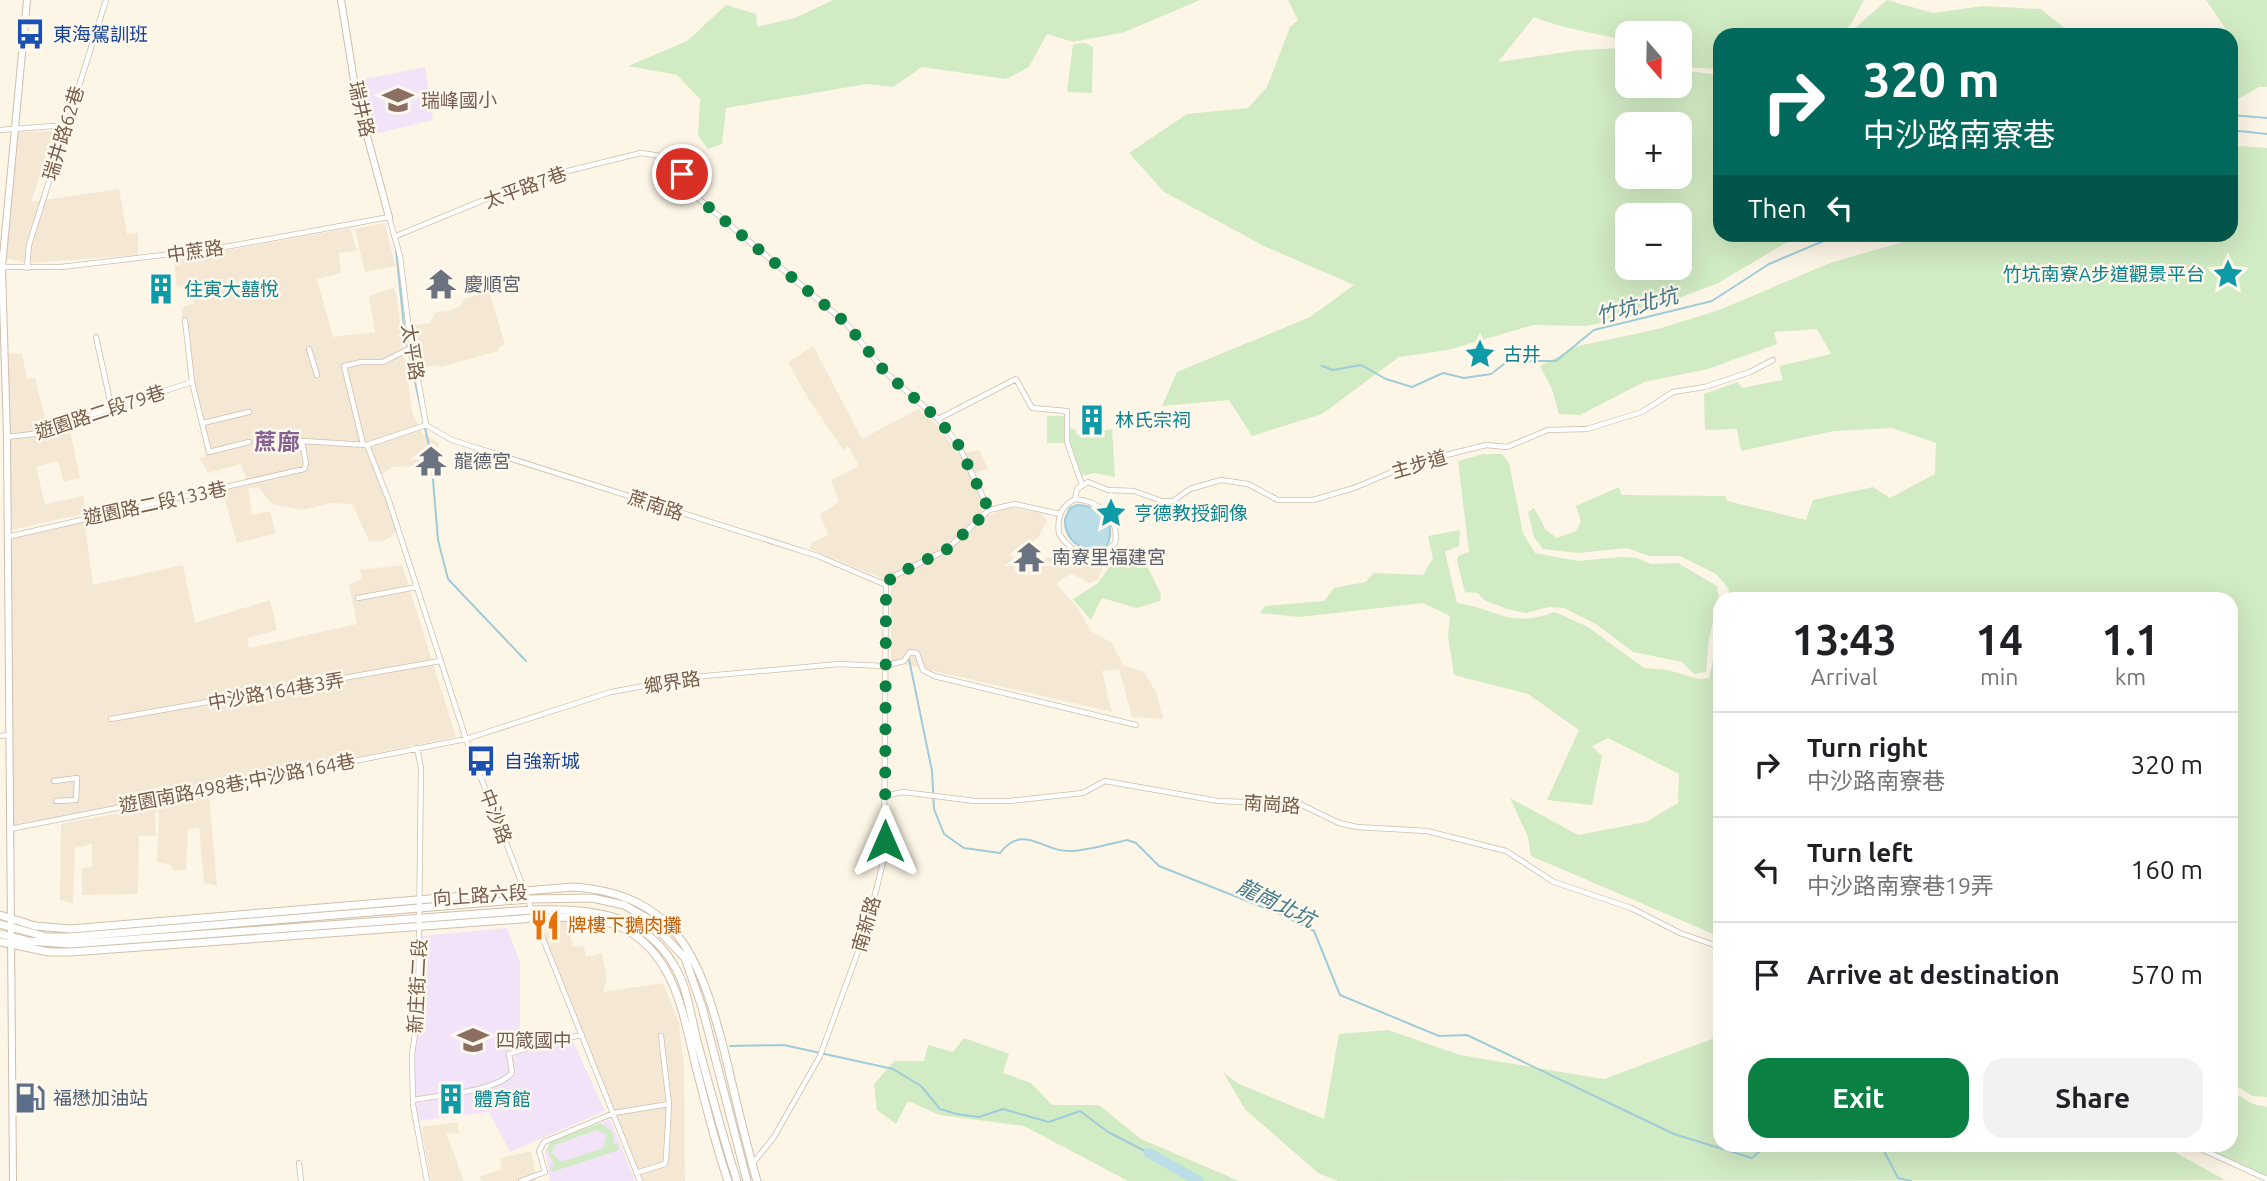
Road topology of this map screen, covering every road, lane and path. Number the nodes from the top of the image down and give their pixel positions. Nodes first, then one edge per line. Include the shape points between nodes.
1 (27, 0) edge
2 (106, 0) edge
3 (341, 0) edge
4 (53, 126) dead end
5 (15, 129) junction
6 (0, 130) edge
7 (389, 217) junction
8 (396, 236) junction
9 (1, 267) edge
10 (27, 268) junction
11 (1, 313) edge
12 (185, 320) dead end
13 (96, 338) dead end
14 (412, 346) junction
15 (309, 349) dead end
16 (1773, 360) dead end
17 (317, 375) dead end
18 (192, 382) junction
19 (112, 410) junction
20 (248, 412) dead end
21 (938, 419) junction
22 (203, 423) junction
23 (426, 425) junction
24 (3, 427) edge
25 (7, 438) junction
26 (249, 442) dead end
27 (365, 445) junction
28 (4, 463) edge
29 (1082, 485) junction
30 (1075, 499) junction
31 (989, 510) junction
32 (1059, 514) junction
33 (6, 537) junction
34 (886, 585) junction
35 (417, 587) junction
36 (358, 598) dead end
37 (8, 635) junction
38 (0, 636) edge
39 (440, 661) junction
40 (885, 666) junction
41 (111, 719) dead end
42 (1136, 724) dead end
43 (9, 735) junction
44 (0, 736) edge
45 (466, 739) junction
46 (417, 748) junction
47 (0, 768) edge
48 (9, 768) junction
49 (54, 781) dead end
50 (885, 796) junction
51 (56, 801) dead end
52 (9, 829) junction
53 (527, 895) junction
54 (419, 902) junction
55 (533, 914) junction
56 (0, 915) edge
57 (419, 918) junction
58 (10, 920) junction
59 (0, 923) edge
60 (420, 928) junction
61 (11, 933) junction
62 (0, 934) edge
63 (0, 942) edge
64 (1713, 945) edge
65 (10, 946) junction
66 (582, 1035) junction
67 (661, 1036) dead end
68 (413, 1100) junction
69 (670, 1104) junction
70 (614, 1113) junction
71 (2207, 1152) edge
72 (299, 1163) dead end
73 (752, 1165) junction
74 (744, 1171) junction
75 (636, 1173) junction
76 (736, 1179) edge
77 (2267, 1180) edge
78 (13, 1181) edge
79 (302, 1181) edge
80 (427, 1181) edge
81 (521, 1181) edge
82 (640, 1181) edge
83 (727, 1181) edge
84 (747, 1181) edge
85 (757, 1181) edge

1 - 5 street
2 - 10 street, 瑞井路62巷 via 29,245
3 - 7 street, 瑞井路 via 357,99
4 - 5 street
5 - 6 street
5 - 9 street
7 - 8 street, 太平路
7 - 10 street, 中蔗路 via 214,249
8 - 14 street, 太平路
8 - 21 street, 太平路7巷 via 535,179 642,153 658,154 675,162 699,199 846,323 885,372
9 - 10 street, 中蔗路
9 - 11 street
11 - 24 street
12 - 18 street
13 - 19 street
14 - 23 street, 太平路
14 - 27 street, 中沙路 via 383,362 344,366
15 - 17 street
16 - 29 street, 主步道 via 1704,387 1673,392 1642,412 1587,429 1548,430 1507,447 1486,445 1391,470 1314,500 1278,500 1248,484 1221,480 1191,489 1173,501 1108,490 1094,481
18 - 19 street, 遊園路二段79巷
18 - 22 street
19 - 25 street, 遊園路二段79巷
20 - 22 street
21 - 29 street via 1016,379 1032,408 1067,411 1067,442
21 - 31 street via 958,444
22 - 26 street via 209,452
23 - 27 street
23 - 34 street, 蔗南路 via 452,440 818,556
24 - 25 street
25 - 28 street
27 - 33 street, 遊園路二段133巷 via 302,441 304,469
27 - 35 street, 中沙路
28 - 33 street
29 - 30 street
30 - 32 street
30 - 32 street via 1097,504 1112,519 1116,536 1110,549 1095,556 1077,552 1059,534
31 - 32 street via 1015,504
31 - 34 street via 946,550 892,577
33 - 37 street
34 - 40 street, 南新路
35 - 36 street
35 - 39 street, 中沙路
37 - 38 street
37 - 43 street
39 - 41 street, 中沙路164巷3弄
39 - 45 street, 中沙路
40 - 42 street via 904,661 910,652 917,653 923,670 934,676
40 - 45 street, 鄉界路 via 839,664 694,677 611,692
40 - 50 street, 南新路
43 - 44 street
43 - 48 street
45 - 46 street, 遊園南路498巷;中沙路164巷
45 - 53 street, 中沙路
46 - 52 street, 遊園南路498巷;中沙路164巷
46 - 54 street, 新庄街二段 via 421,768
47 - 48 street
48 - 52 street
49 - 51 street via 77,778 76,800
50 - 64 street, 南崗路 via 903,792 975,801 1009,800 1083,793 1105,781 1218,801 1300,804 1339,823 1427,831 1506,851 1554,882 1630,908
50 - 73 street, 南新路 via 884,858 867,928 823,1050 774,1137
52 - 58 street
53 - 54 main road, 向上路六段
53 - 55 street, 中沙路
53 - 73 main road, 向上路六段 via 573,887 610,892 649,910 684,943 707,986
53 - 74 main road, 向上路六段 via 592,898 624,905 658,927 685,958 702,1006
54 - 57 street, 新庄街二段
54 - 58 main road, 向上路六段 via 70,929
54 - 61 main road, 向上路六段 via 70,937
55 - 57 main road, 向上路六段
55 - 60 main road, 向上路六段
55 - 66 street, 中沙路
55 - 76 main road, 向上路六段 via 587,909 620,918 648,936 672,963 684,987
55 - 83 main road, 向上路六段 via 617,925 644,942 665,967 683,1009
56 - 58 main road, 向上路六段
57 - 60 street, 新庄街二段
57 - 61 main road, 向上路六段 via 70,944
58 - 61 street
59 - 61 main road
60 - 65 main road, 向上路六段 via 71,952
60 - 68 street, 新庄街二段
61 - 62 main road
61 - 65 street
63 - 65 main road, 向上路六段
65 - 78 street
66 - 68 street via 509,1054 512,1073 502,1081
66 - 70 street, 中沙路
67 - 69 street
68 - 80 street, 新庄街二段
69 - 70 street
69 - 75 street via 665,1164
70 - 75 street, 中沙路
70 - 81 street via 539,1146 545,1172
71 - 77 street
72 - 79 street
73 - 74 street, 南新路
73 - 85 main road, 向上路六段
74 - 76 street, 南新路
74 - 84 main road, 向上路六段
75 - 82 street, 中沙路
76 - 83 street, 南新路

